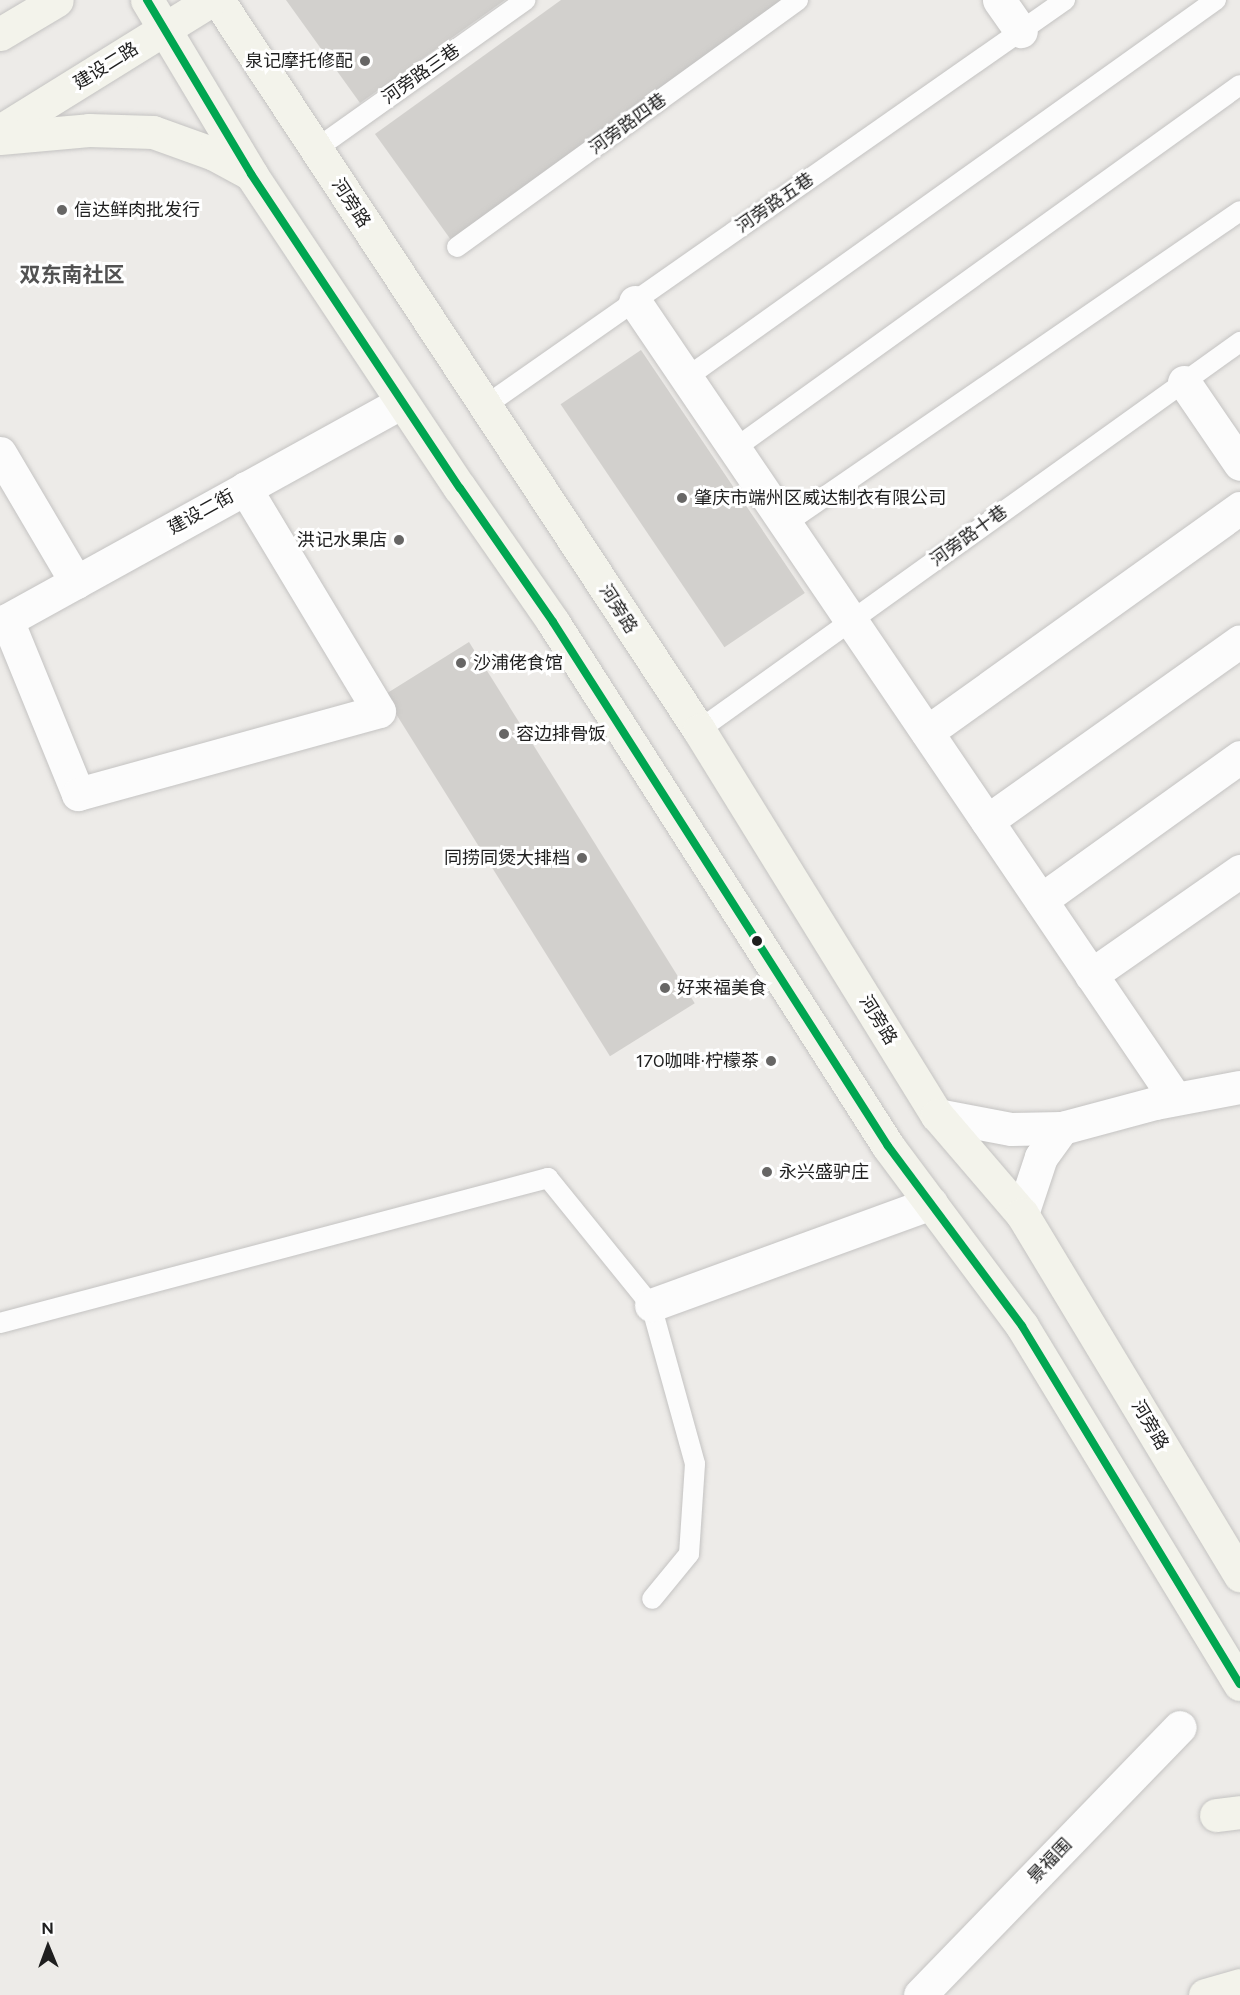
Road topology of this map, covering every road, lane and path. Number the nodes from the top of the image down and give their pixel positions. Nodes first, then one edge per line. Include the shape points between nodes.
1 (57, 0) edge
2 (147, 0) edge
3 (211, 0) edge
4 (218, 0) edge
5 (526, 0) edge
6 (798, 0) edge
7 (999, 0) edge
8 (1065, 0) edge
9 (1216, 0) edge
10 (164, 29) junction
11 (1021, 31) junction
12 (0, 34) edge
13 (1240, 85) edge
14 (0, 131) edge
15 (0, 138) edge
16 (316, 149) junction
17 (251, 174) junction
18 (1240, 211) edge
19 (457, 247) dead end
20 (635, 302) junction
21 (1240, 342) edge
22 (686, 378) junction
23 (1184, 382) junction
24 (402, 402) junction
25 (485, 406) junction
26 (734, 449) junction
27 (0, 453) edge
28 (1240, 464) edge
29 (245, 488) junction
30 (1240, 507) edge
31 (785, 524) junction
32 (76, 582) junction
33 (851, 621) junction
34 (3, 622) edge
35 (1240, 641) edge
36 (699, 730) junction
37 (927, 732) junction
38 (1240, 757) edge
39 (987, 821) junction
40 (1240, 871) edge
41 (1041, 900) junction
42 (1091, 975) junction
43 (1240, 1087) edge
44 (1175, 1098) junction
45 (937, 1115) junction
46 (1062, 1128) junction
47 (931, 1203) junction
48 (1022, 1214) junction
49 (651, 1305) junction
50 (0, 1323) edge
51 (1240, 1575) edge
52 (652, 1599) dead end
53 (1230, 1643) edge
54 (1240, 1684) edge
55 (1180, 1727) dead end
56 (1240, 1985) edge
57 (920, 1995) edge
58 (1205, 1995) edge

1 - 12 street
2 - 10 street
3 - 10 street, 建设二路
4 - 16 street, 河旁路
5 - 16 lane, 河旁路三巷
6 - 19 lane, 河旁路四巷
7 - 11 street
8 - 11 lane, 河旁路五巷
9 - 22 lane
10 - 14 street, 建设二路
10 - 17 street
11 - 20 lane, 河旁路五巷
13 - 26 lane
15 - 17 street via 89,130 153,132 214,154
16 - 25 street, 河旁路
17 - 24 street
18 - 31 lane
20 - 22 street
20 - 25 lane, 河旁路五巷
21 - 23 lane, 河旁路十巷
22 - 26 street
23 - 28 street
23 - 33 lane, 河旁路十巷
24 - 29 street, 建设二街
24 - 47 street via 553,622 888,1146
25 - 36 street, 河旁路
26 - 31 street
27 - 32 street
29 - 32 street, 建设二街
29 - 34 street via 379,711 78,794
30 - 37 street
31 - 33 street
32 - 34 street, 建设二街
33 - 36 lane, 河旁路十巷
33 - 37 street
35 - 39 street
36 - 45 street, 河旁路
37 - 39 street
38 - 41 street
39 - 41 street
40 - 42 street
41 - 42 street
42 - 44 street
43 - 44 street
44 - 46 street
45 - 46 street via 1011,1129
45 - 48 street, 河旁路
46 - 48 street via 1041,1157
47 - 49 street
47 - 53 street via 1022,1326
48 - 51 street, 河旁路
49 - 50 lane via 548,1178
49 - 52 lane via 695,1464 689,1554
53 - 54 street
55 - 57 street, 景福围
56 - 58 street

